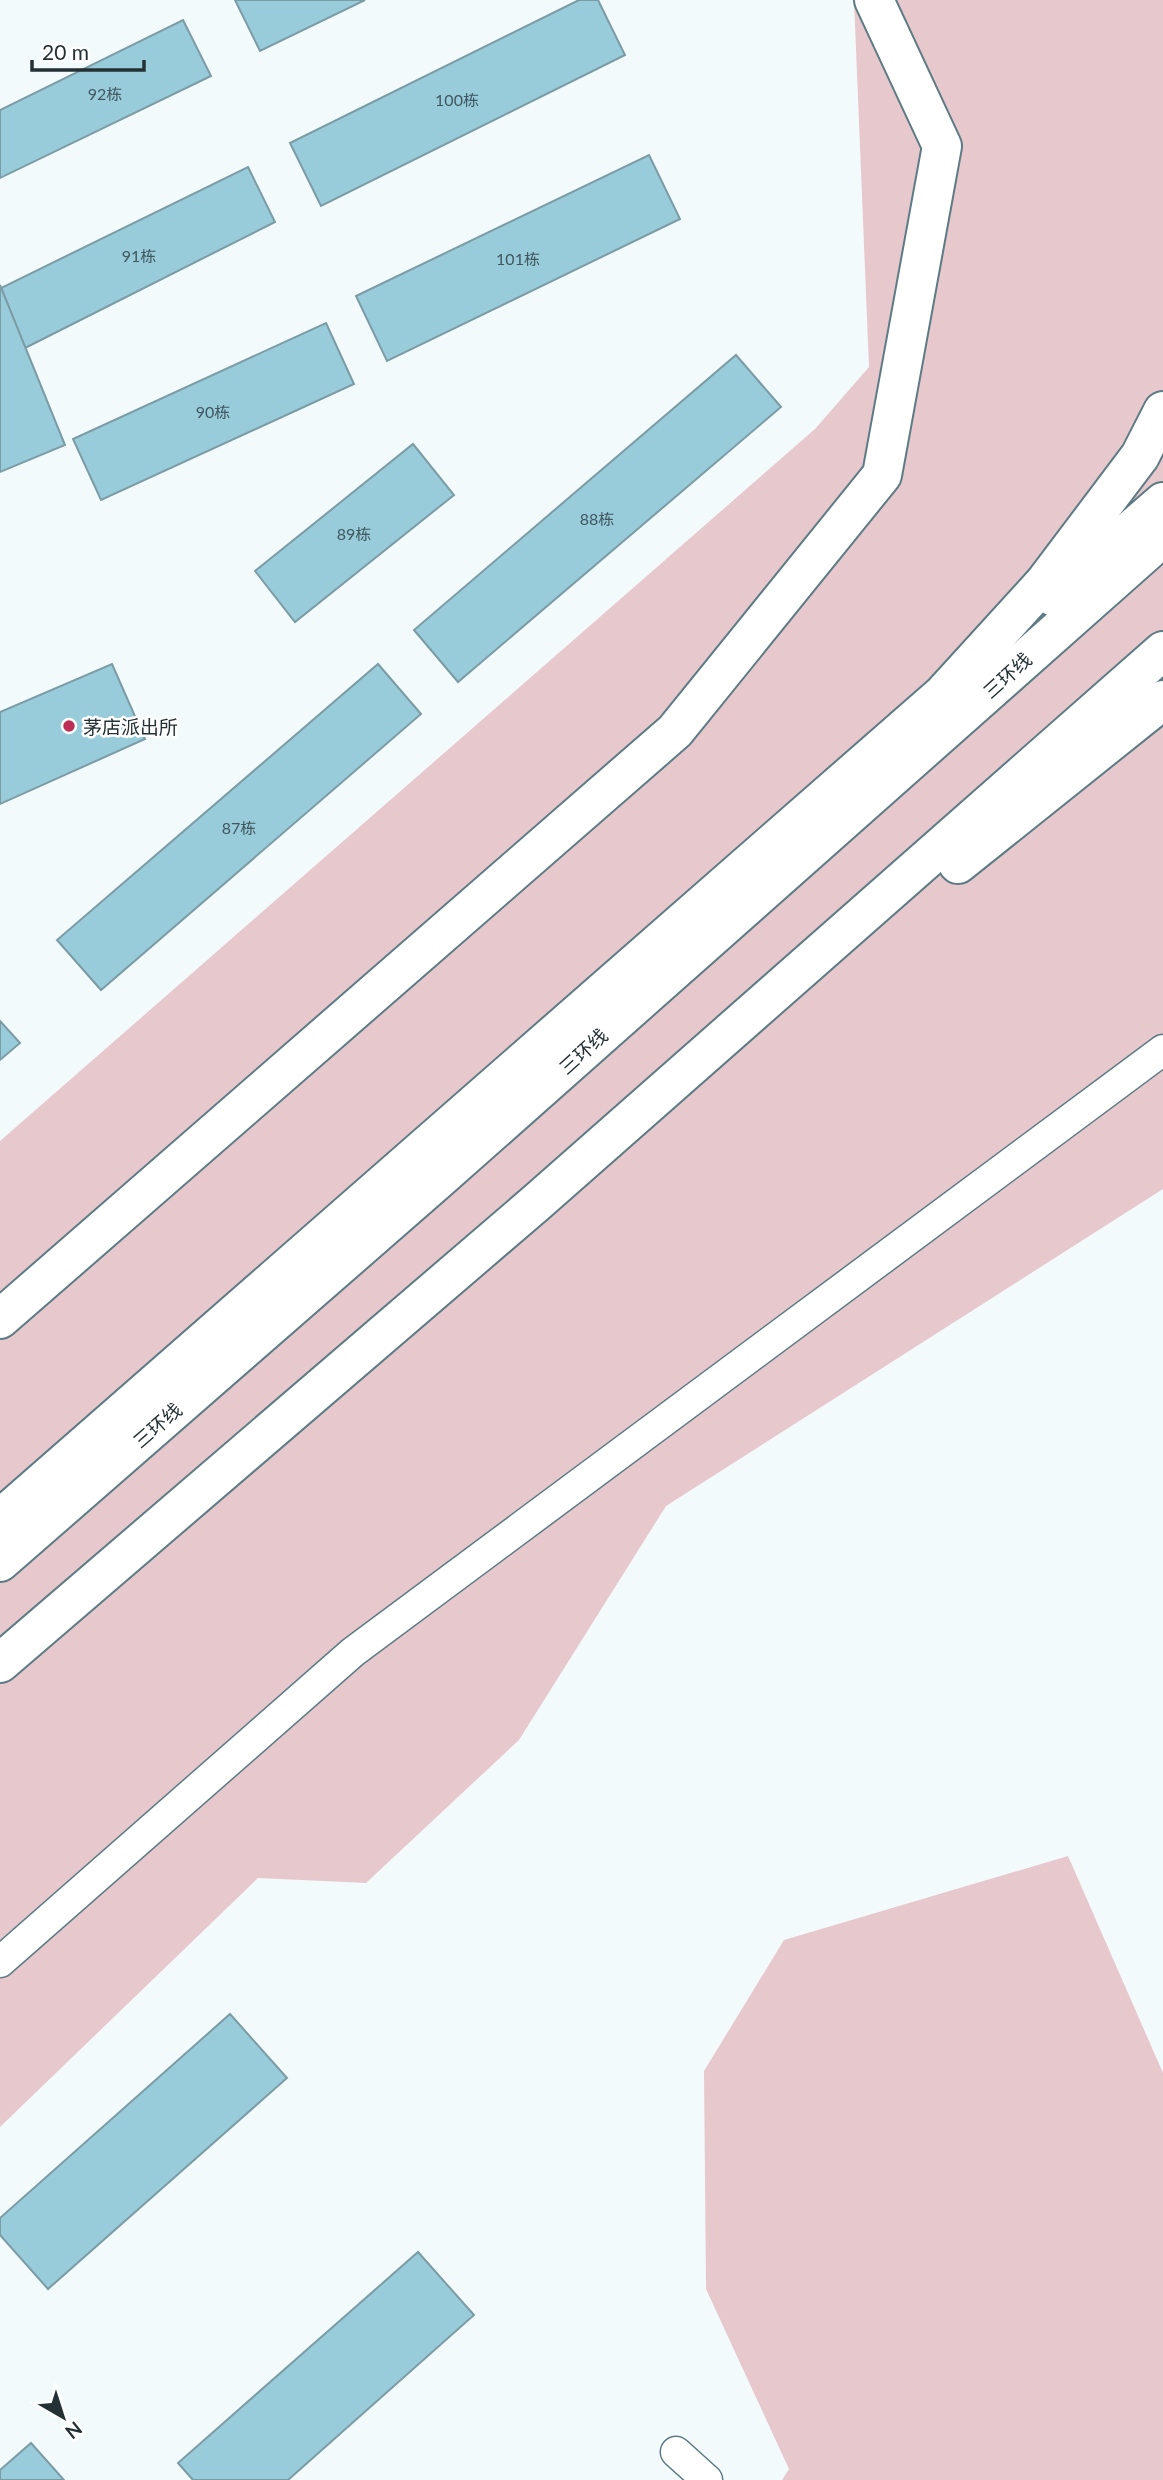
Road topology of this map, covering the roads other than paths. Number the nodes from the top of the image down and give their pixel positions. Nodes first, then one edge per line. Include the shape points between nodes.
1 (874, 0) edge
2 (1163, 411) edge
3 (1163, 502) edge
4 (1163, 537) edge
5 (1163, 651) edge
6 (943, 694) junction
7 (1163, 700) edge
8 (1163, 1050) edge
9 (536, 1203) junction
10 (0, 1319) edge
11 (0, 1519) edge
12 (0, 1562) edge
13 (0, 1663) edge
14 (0, 1962) edge
15 (676, 2452) dead end
16 (707, 2480) edge

1 - 10 main road via 942,146 882,475 675,731
2 - 6 main road via 1140,456 1045,582
3 - 6 main road
4 - 12 main road, 三环线
5 - 9 main road
6 - 11 main road
7 - 9 main road
8 - 14 street via 353,1652
9 - 13 main road
15 - 16 street

